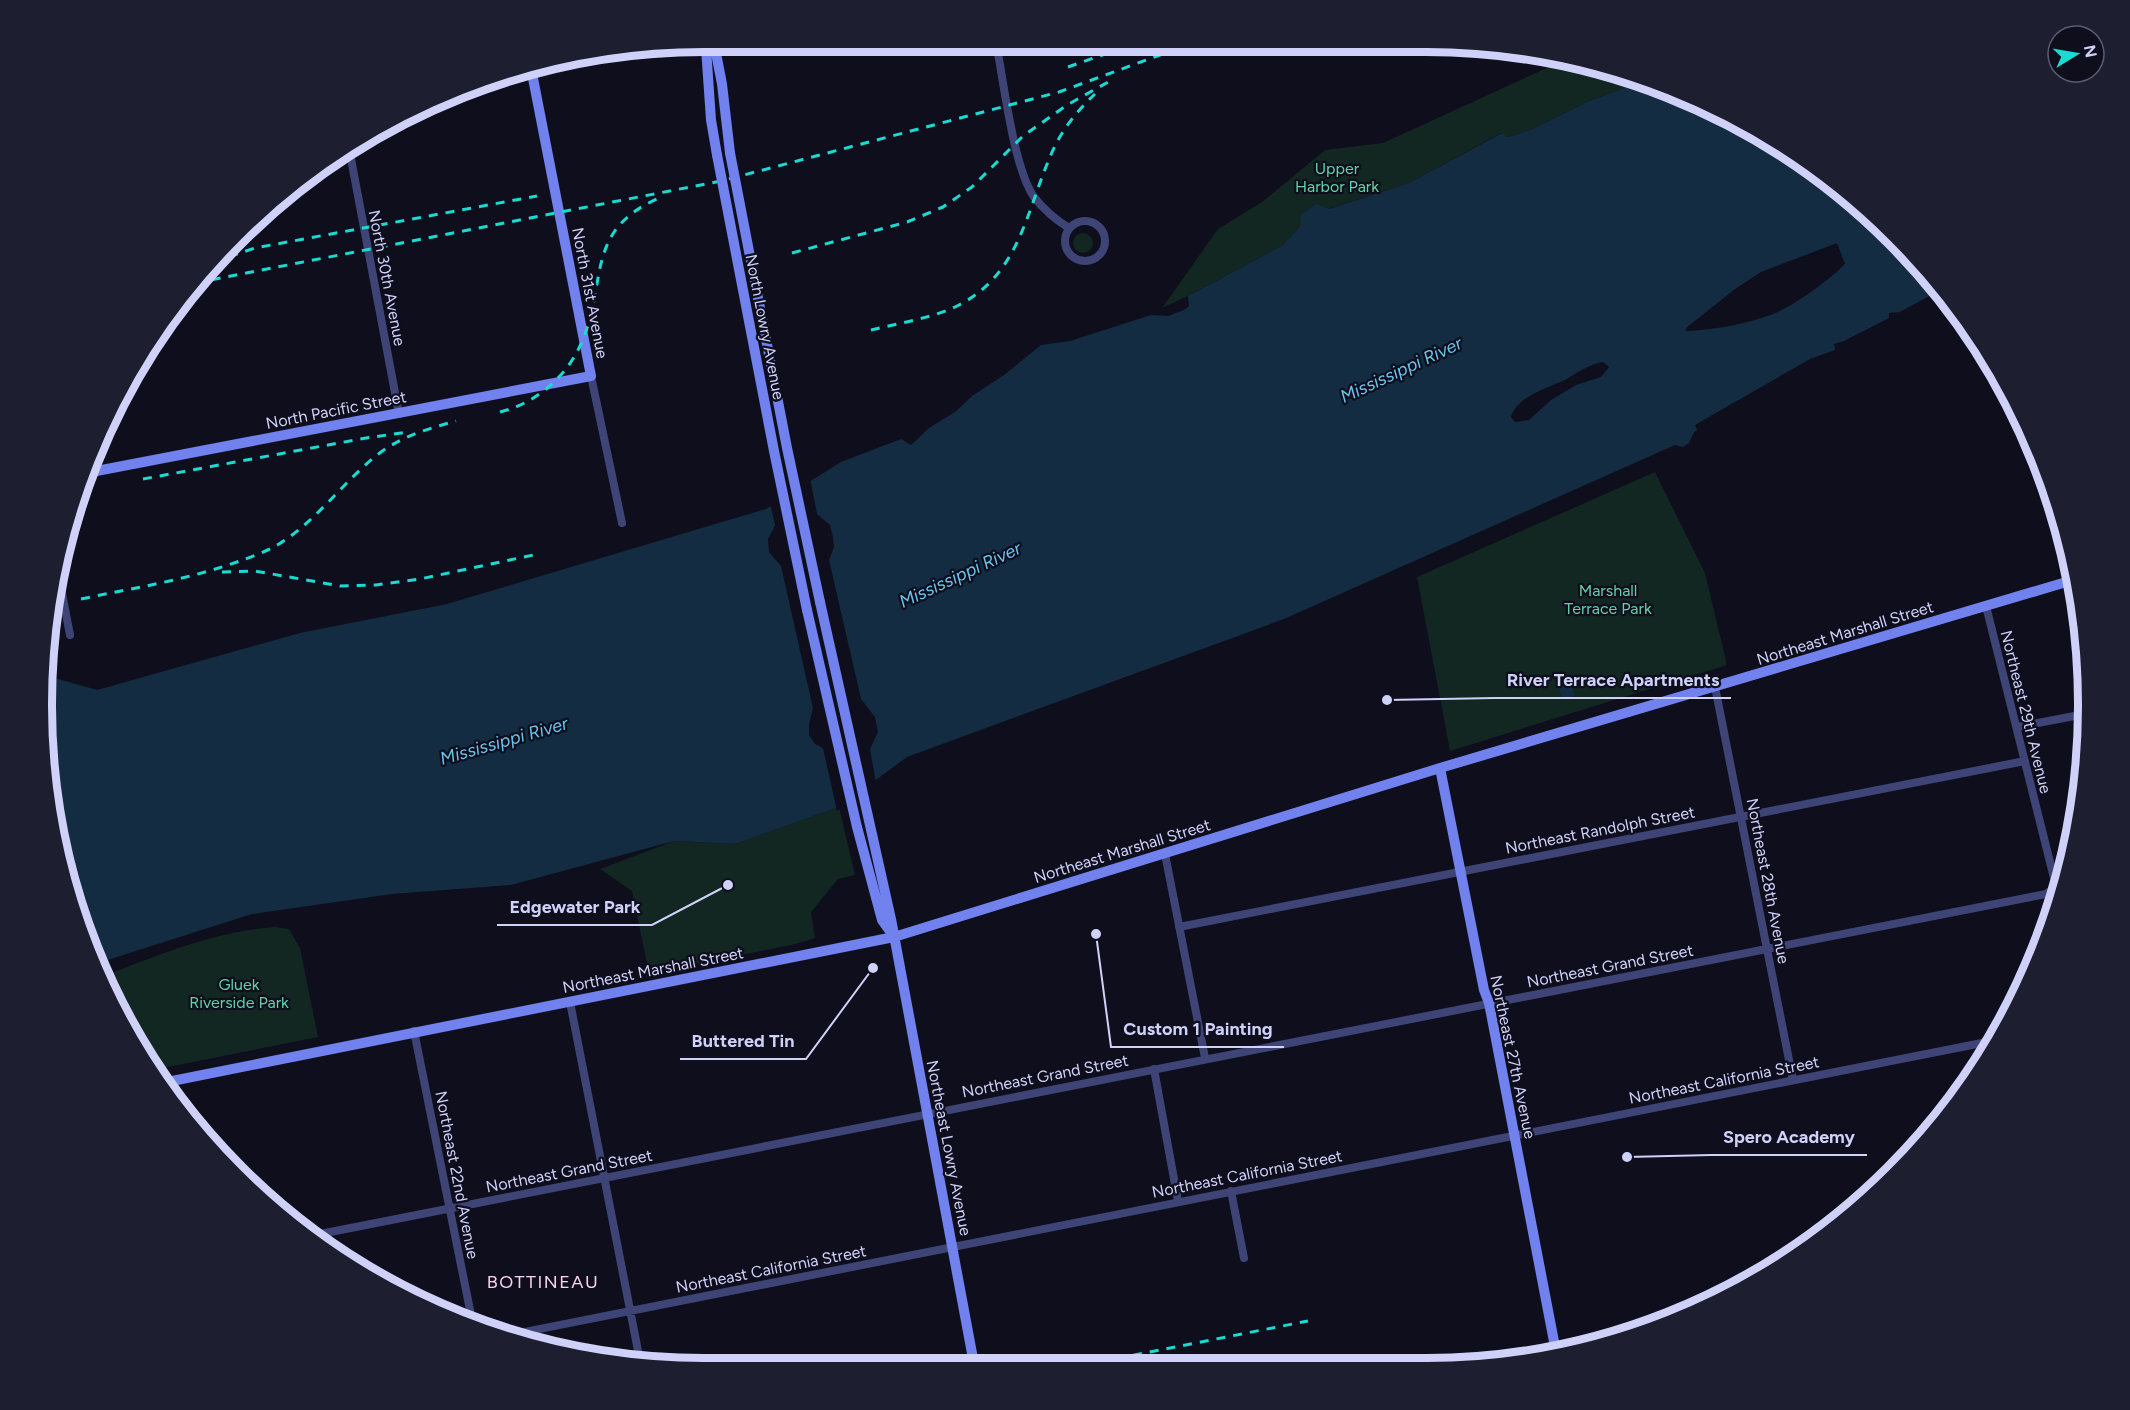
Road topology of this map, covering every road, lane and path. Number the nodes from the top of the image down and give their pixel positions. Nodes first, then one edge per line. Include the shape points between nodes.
1 (706, 52) edge
2 (716, 52) edge
3 (998, 52) edge
4 (533, 76) edge
5 (351, 157) edge
6 (1070, 228) junction
7 (591, 376) junction
8 (399, 414) junction
9 (96, 471) edge
10 (622, 523) dead end
11 (2066, 582) edge
12 (62, 594) edge
13 (820, 602) joint
14 (1986, 606) junction
15 (807, 610) joint
16 (70, 635) dead end
17 (1715, 687) junction
18 (2078, 715) edge
19 (2017, 727) junction
20 (2025, 761) junction
21 (1440, 768) junction
22 (1742, 816) junction
23 (1165, 854) junction
24 (1460, 872) junction
25 (2055, 874) edge
26 (2050, 892) edge
27 (1179, 927) junction
28 (894, 937) junction
29 (1768, 948) junction
30 (570, 1002) junction
31 (1489, 1003) junction
32 (414, 1031) junction
33 (1983, 1043) edge
34 (1205, 1058) junction
35 (1154, 1069) junction
36 (1793, 1080) junction
37 (172, 1081) edge
38 (927, 1115) junction
39 (1514, 1135) junction
40 (605, 1177) junction
41 (1231, 1191) junction
42 (1178, 1201) junction
43 (449, 1208) junction
44 (322, 1234) edge
45 (952, 1248) junction
46 (1244, 1258) dead end
47 (630, 1310) junction
48 (471, 1314) edge
49 (525, 1332) edge
50 (1555, 1344) edge
51 (639, 1354) edge
52 (973, 1358) edge

1 - 15 street, North Lowry Avenue, bridge via 717,155
2 - 13 street, North Lowry Avenue, bridge via 730,153
3 - 6 street via 1028,186 1054,218
4 - 7 street, North 31st Avenue
5 - 8 street, North 30th Avenue
6 - 6 street via 1065,241 1069,254 1080,261 1099,256 1105,245 1099,227 1087,221
7 - 8 street, North Pacific Street
7 - 10 street, North 31st Avenue
8 - 9 street, North Pacific Street
11 - 14 street, Northeast Marshall Street
12 - 16 street
13 - 28 street, Northeast Lowry Avenue
14 - 17 street, Northeast Marshall Street
14 - 19 street, Northeast 29th Avenue
15 - 28 street, Northeast Lowry Avenue via 857,827 882,920
17 - 21 street, Northeast Marshall Street
17 - 22 street, Northeast 28th Avenue
18 - 19 street
19 - 20 street, Northeast 29th Avenue
20 - 22 street, Northeast Randolph Street
20 - 25 street, Northeast 29th Avenue
21 - 23 street, Northeast Marshall Street
21 - 24 street, Northeast 27th Avenue
22 - 24 street, Northeast Randolph Street
22 - 29 street, Northeast 28th Avenue
23 - 27 street
23 - 28 street, Northeast Marshall Street
24 - 27 street, Northeast Randolph Street
24 - 31 street, Northeast 27th Avenue
26 - 29 street, Northeast Grand Street
27 - 34 street
28 - 30 street, Northeast Marshall Street
28 - 38 street, Northeast Lowry Avenue
29 - 31 street, Northeast Grand Street
29 - 36 street, Northeast 28th Avenue
30 - 32 street, Northeast Marshall Street
30 - 40 street
31 - 34 street, Northeast Grand Street
31 - 39 street, Northeast 27th Avenue
32 - 37 street, Northeast Marshall Street
32 - 43 street, Northeast 22nd Avenue
33 - 36 street, Northeast California Street
34 - 35 street, Northeast Grand Street
35 - 38 street, Northeast Grand Street
35 - 42 street
36 - 39 street, Northeast California Street
38 - 40 street, Northeast Grand Street
38 - 45 street, Northeast Lowry Avenue
39 - 41 street, Northeast California Street
39 - 50 street, Northeast 27th Avenue
40 - 43 street, Northeast Grand Street
40 - 47 street
41 - 42 street, Northeast California Street
41 - 46 street
42 - 45 street, Northeast California Street
43 - 44 street, Northeast Grand Street
43 - 48 street, Northeast 22nd Avenue
45 - 47 street, Northeast California Street
45 - 52 street, Northeast Lowry Avenue
47 - 49 street, Northeast California Street
47 - 51 street

